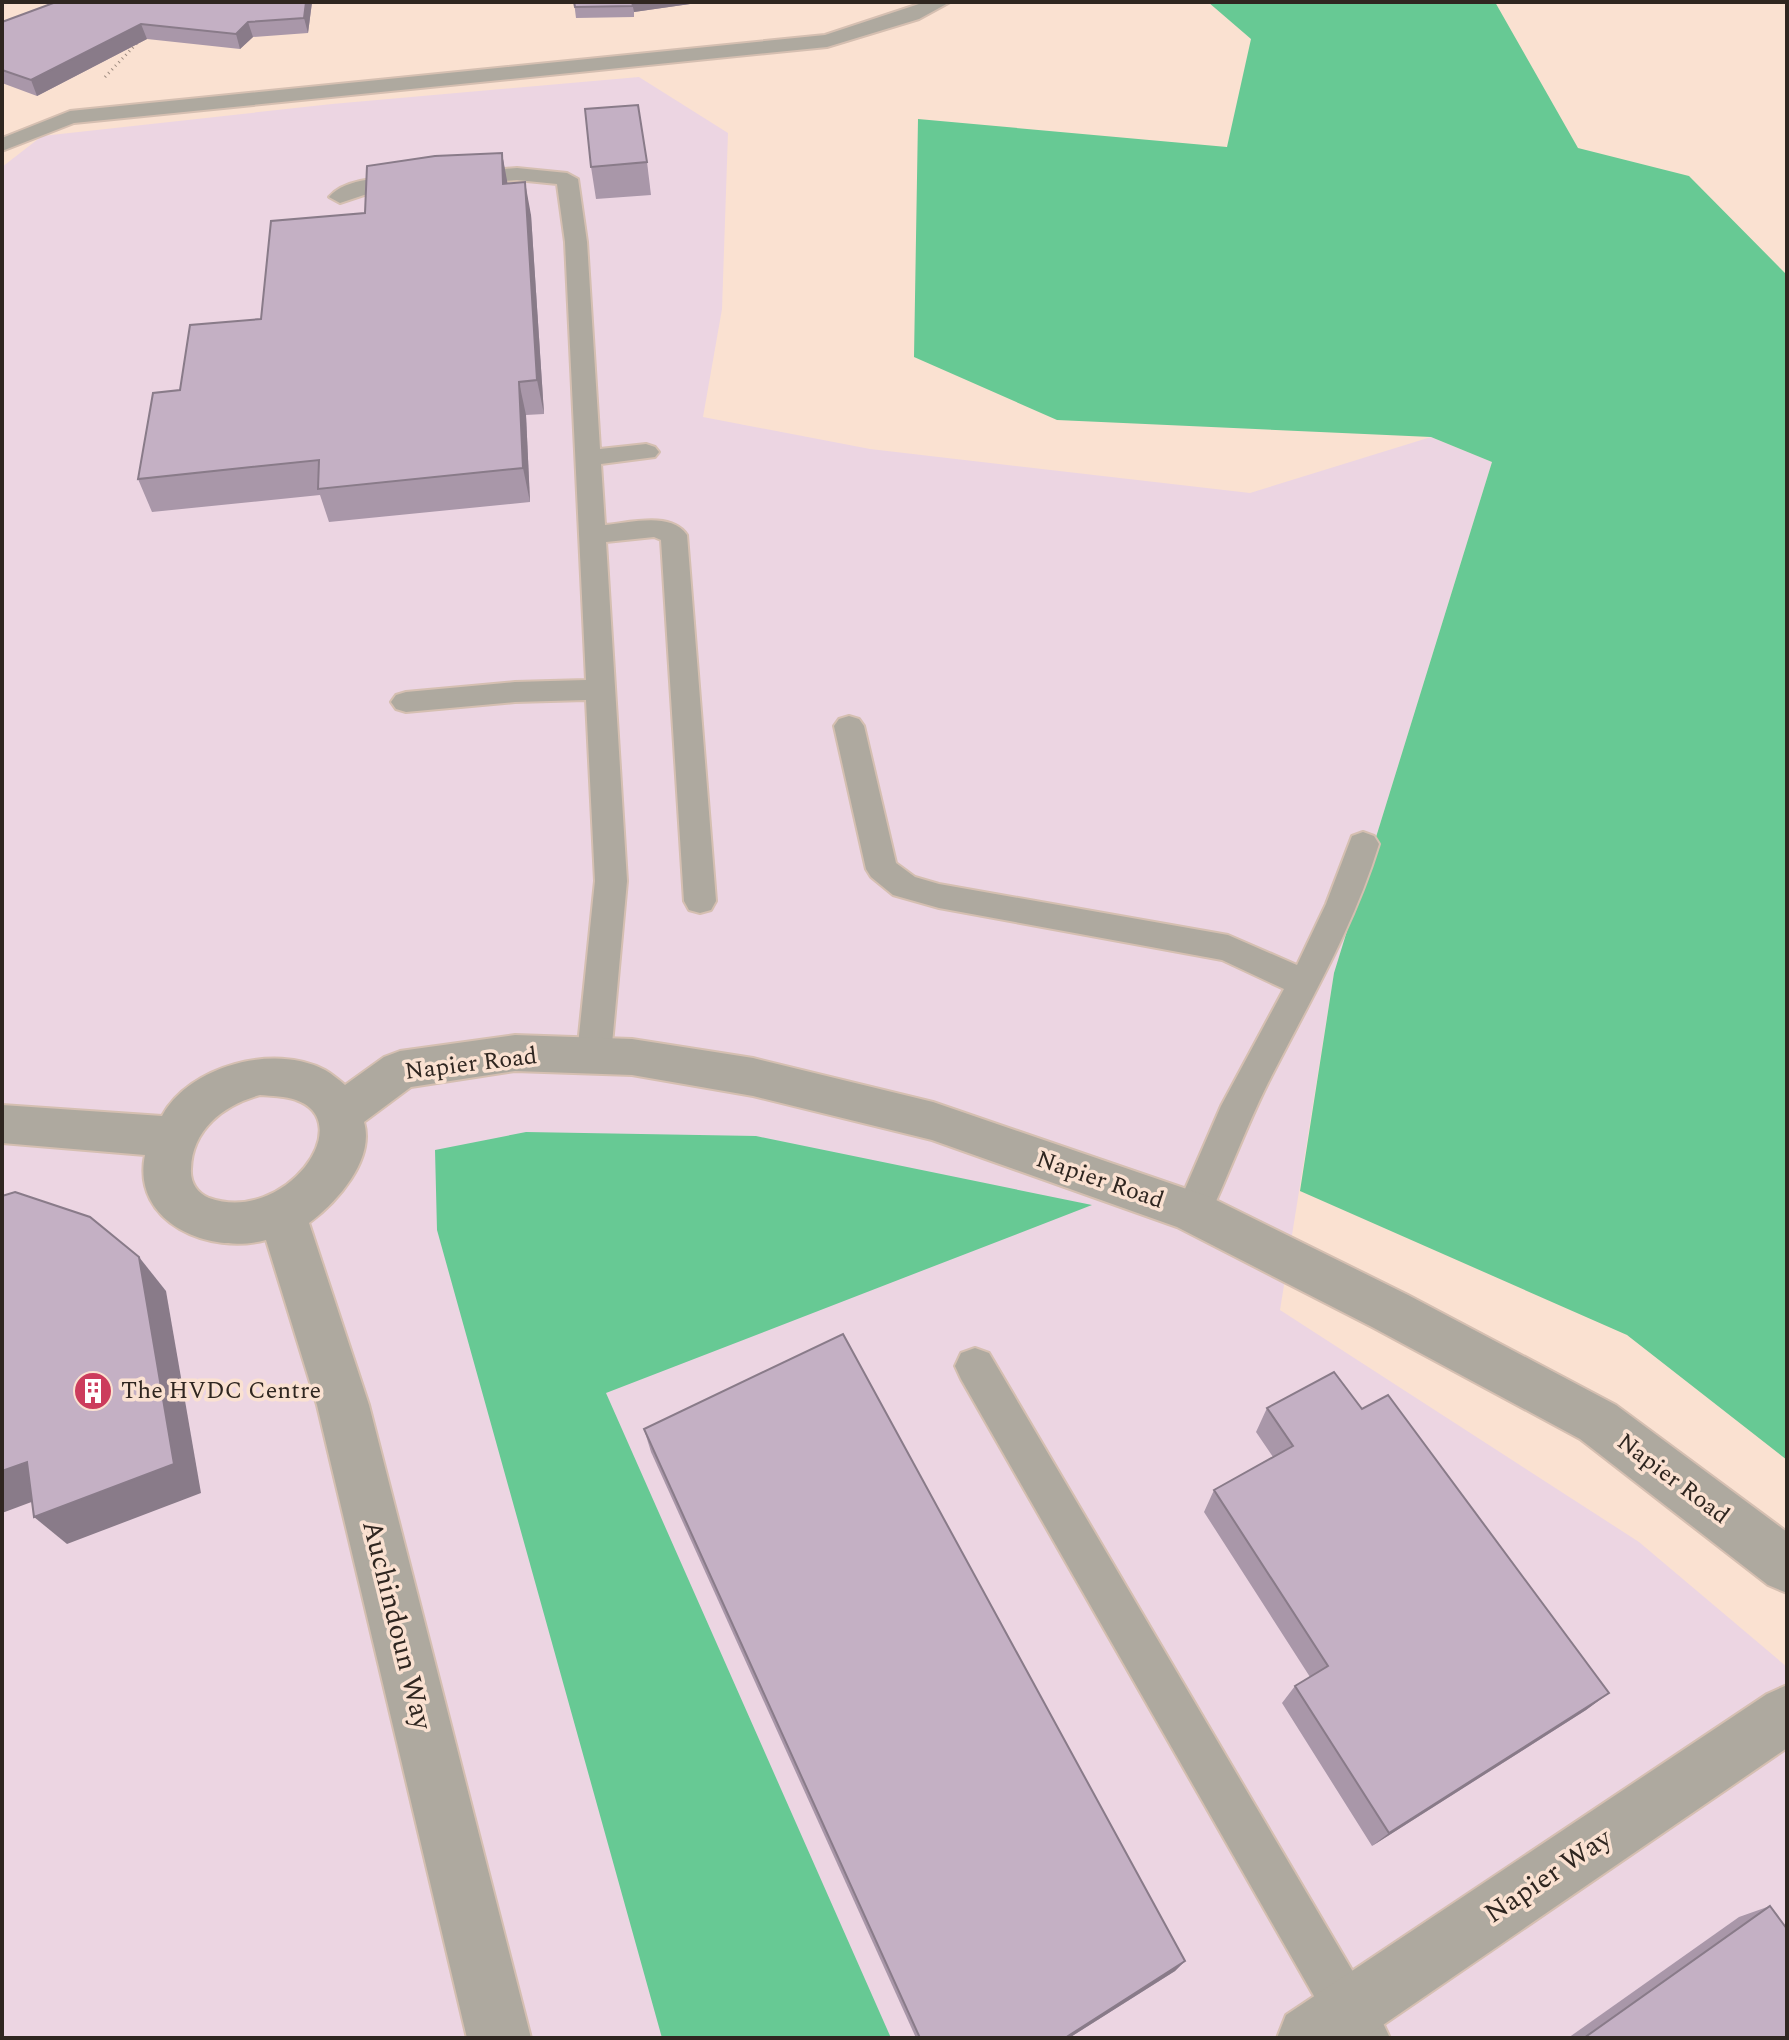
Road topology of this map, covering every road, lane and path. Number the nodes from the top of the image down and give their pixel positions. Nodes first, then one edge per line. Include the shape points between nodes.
1 (941, 2) edge
2 (147, 34) edge
3 (70, 117) junction
4 (2, 145) edge
5 (340, 197) dead end
6 (646, 452) dead end
7 (588, 458) junction
8 (592, 535) junction
9 (602, 689) junction
10 (406, 702) dead end
11 (849, 726) dead end
12 (1363, 844) dead end
13 (700, 901) dead end
14 (1304, 983) junction
15 (594, 1055) junction
16 (341, 1113) junction
17 (2, 1124) edge
18 (173, 1137) junction
19 (1193, 1212) junction
20 (282, 1214) junction
21 (975, 1366) dead end
22 (1787, 1566) edge
23 (1787, 1714) edge
24 (1341, 2029) edge
25 (499, 2038) edge

1 - 3 lane via 827,41
2 - 3 path
3 - 4 lane
5 - 7 lane via 370,186 436,180 517,174 567,179 576,242
6 - 7 lane
7 - 8 lane
8 - 9 lane
8 - 13 lane via 656,528 674,535
9 - 10 lane
9 - 15 lane via 611,881
11 - 14 lane via 882,869 904,886 1228,948
12 - 14 lane via 1356,871
14 - 19 lane
15 - 16 street, Napier Road via 515,1053 400,1070
15 - 19 street, Napier Road via 753,1077 933,1121
16 - 18 street via 329,1095 310,1082 260,1076 208,1097
16 - 20 street via 340,1157 308,1199
17 - 18 street
18 - 20 street via 166,1161 168,1184 180,1203 199,1217 225,1224 254,1223
19 - 22 street, Napier Road via 1598,1422
20 - 25 street, Auchindoun Way via 343,1405
21 - 24 lane
23 - 24 street, Napier Way

